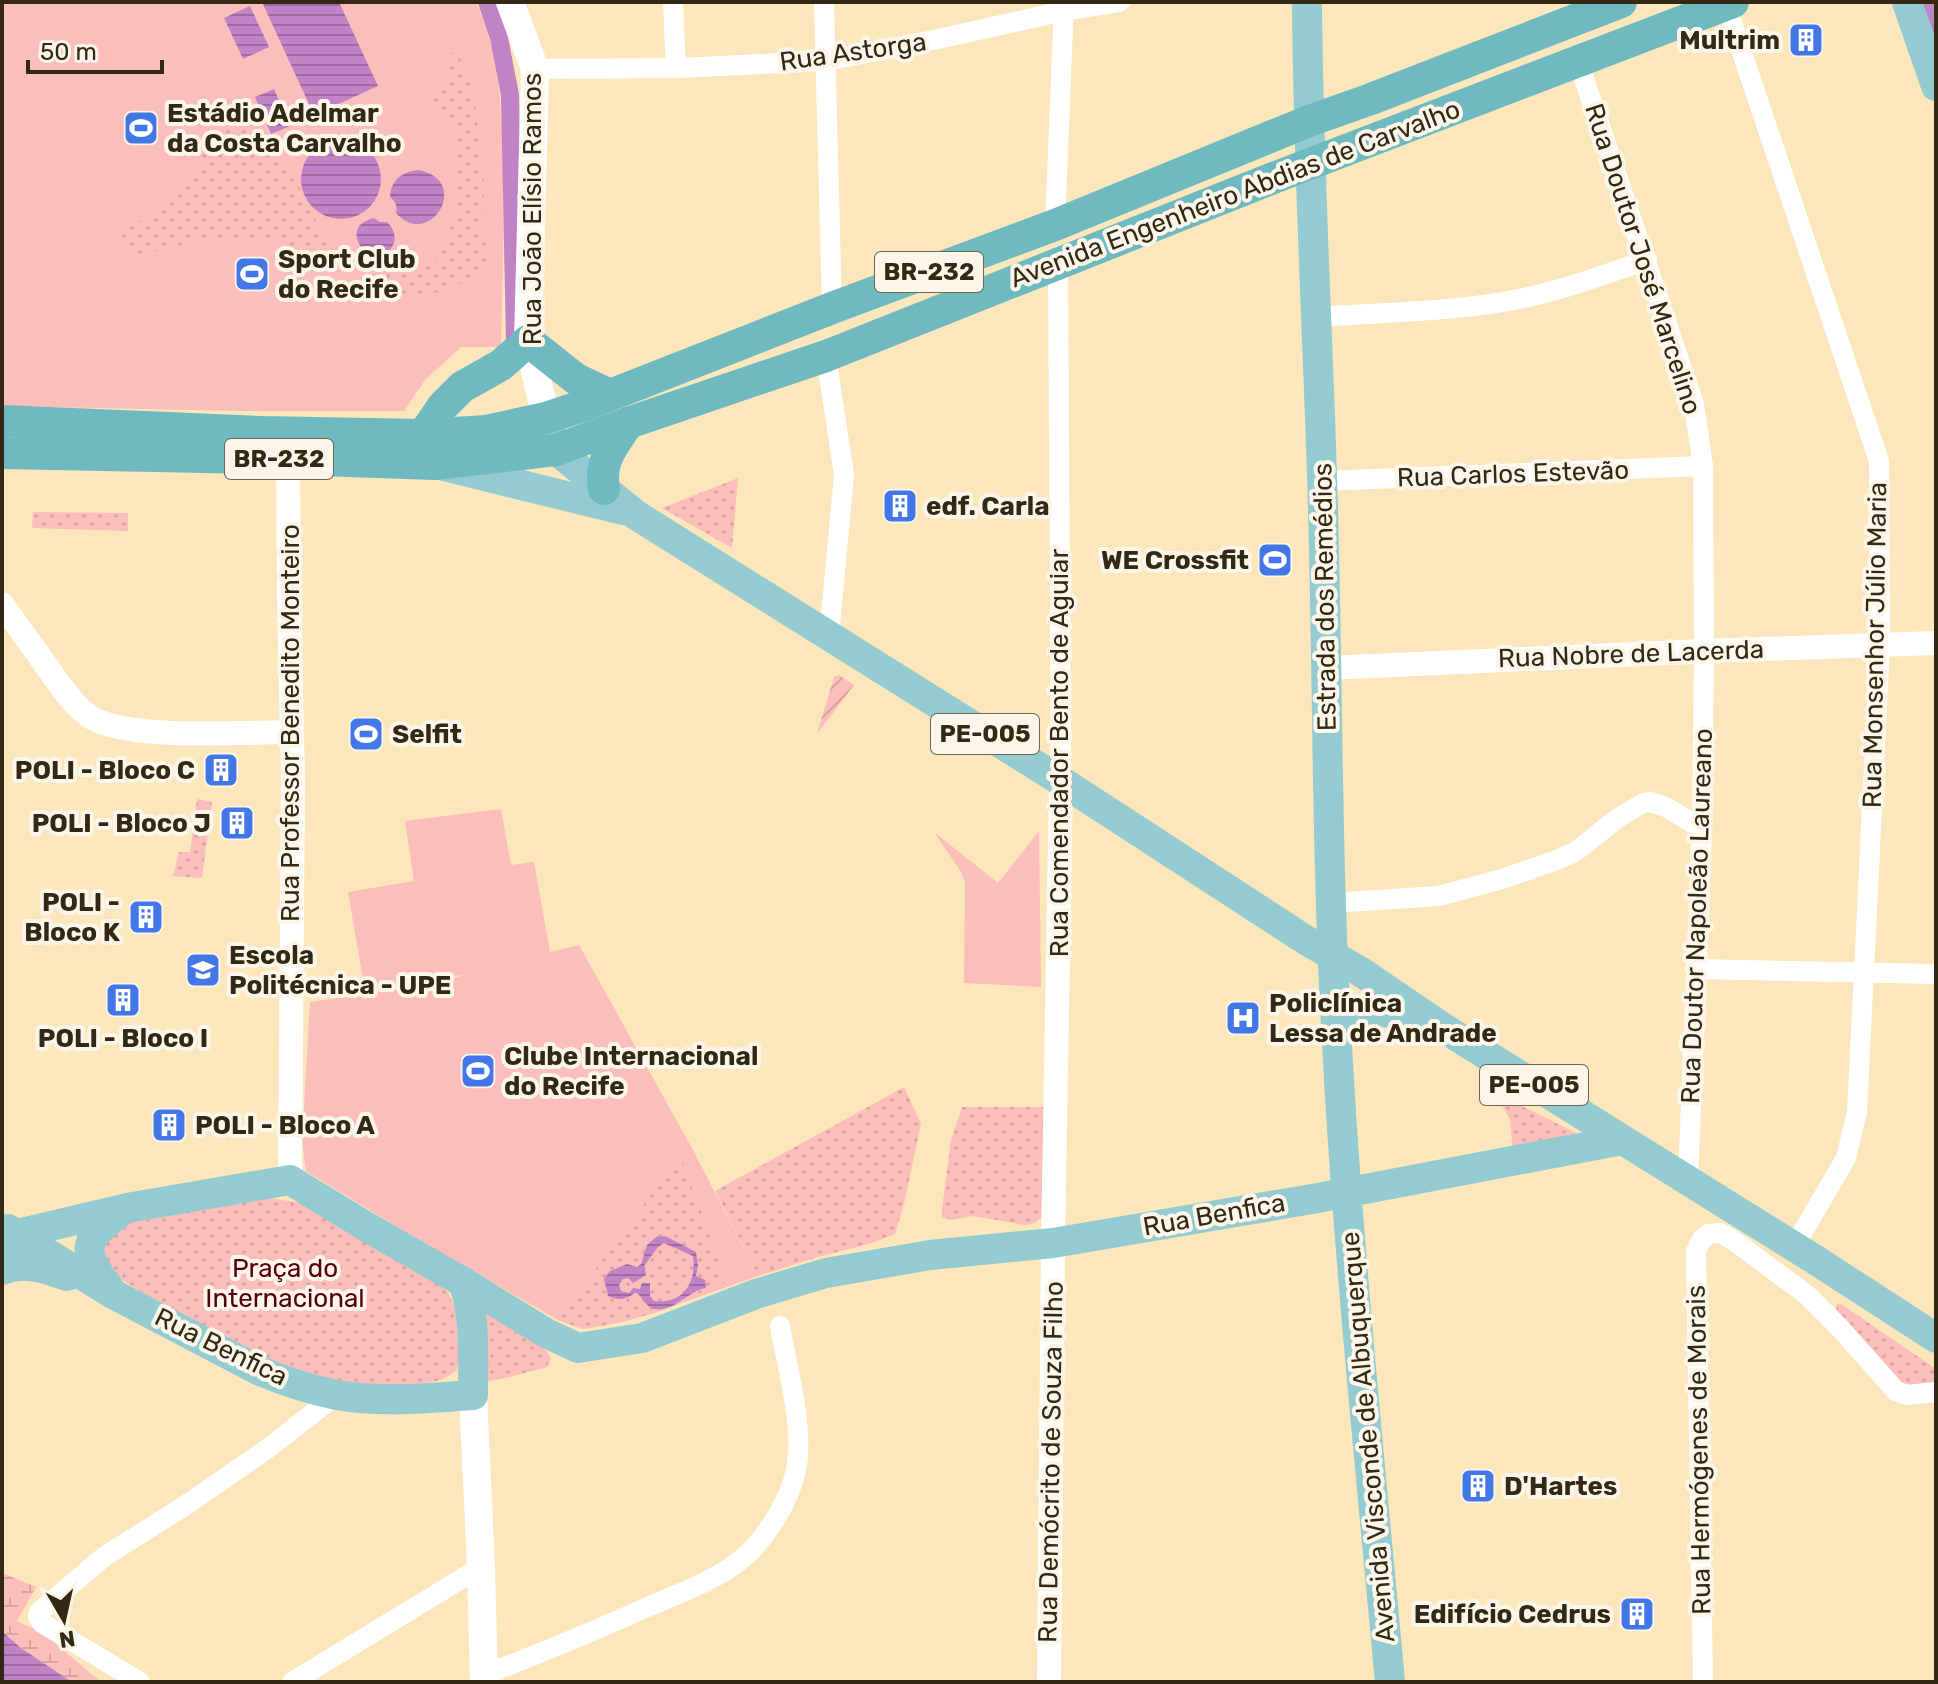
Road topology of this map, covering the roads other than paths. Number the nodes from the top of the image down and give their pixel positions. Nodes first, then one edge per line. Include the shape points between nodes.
1 (510, 2) edge
2 (673, 2) edge
3 (824, 2) edge
4 (1120, 2) edge
5 (1307, 2) edge
6 (1621, 2) edge
7 (1907, 2) edge
8 (1729, 3) edge
9 (1064, 6) edge
10 (826, 61) junction
11 (1578, 61) junction
12 (676, 68) junction
13 (535, 69) junction
14 (1936, 86) edge
15 (1309, 121) junction
16 (1312, 163) junction
17 (1055, 225) junction
18 (1647, 260) junction
19 (1058, 263) junction
20 (832, 308) junction
21 (1317, 317) junction
22 (528, 341) junction
23 (826, 356) junction
24 (610, 395) junction
25 (546, 418) junction
26 (2, 421) edge
27 (628, 423) junction
28 (429, 449) junction
29 (556, 450) junction
30 (2, 453) edge
31 (288, 459) junction
32 (1703, 466) junction
33 (1323, 481) junction
34 (604, 489) junction
35 (636, 515) junction
36 (2, 604) edge
37 (829, 636) junction
38 (1936, 643) edge
39 (1880, 645) junction
40 (1704, 651) junction
41 (1327, 668) junction
42 (291, 732) junction
43 (1061, 781) junction
44 (1702, 829) junction
45 (1331, 903) junction
46 (1333, 956) junction
47 (1695, 969) junction
48 (1864, 974) junction
49 (1936, 974) edge
50 (1336, 1028) junction
51 (1445, 1029) junction
52 (1622, 1140) junction
53 (290, 1180) junction
54 (1688, 1181) junction
55 (1346, 1192) junction
56 (127, 1208) junction
57 (7, 1234) edge
58 (1053, 1243) junction
59 (1794, 1247) junction
60 (2, 1270) edge
61 (463, 1282) junction
62 (113, 1294) junction
63 (780, 1326) dead end
64 (1936, 1338) edge
65 (1936, 1392) edge
66 (336, 1395) junction
67 (473, 1395) junction
68 (439, 1397) junction
69 (475, 1431) junction
70 (481, 1567) junction
71 (484, 1679) edge
72 (140, 1682) edge
73 (292, 1682) edge
74 (1049, 1682) edge
75 (1390, 1682) edge
76 (1703, 1682) edge

1 - 13 main road, Rua João Elísio Ramos
2 - 12 street
3 - 10 street
4 - 9 street, Rua Astorga
5 - 15 main road, Estrada dos Remédios
6 - 15 highway, Avenida Engenheiro Abdias de Carvalho / BR-232
7 - 14 main road
8 - 11 highway, Avenida Engenheiro Abdias de Carvalho / BR-232
8 - 39 street, Rua Monsenhor Júlio Maria via 1879,461
9 - 10 street, Rua Astorga
9 - 17 street
10 - 12 street, Rua Astorga
10 - 20 street
11 - 16 highway, Avenida Engenheiro Abdias de Carvalho / BR-232
11 - 18 street, Rua Doutor José Marcelino
12 - 13 street, Rua Astorga
13 - 22 main road, Rua João Elísio Ramos
15 - 16 main road, Estrada dos Remédios
15 - 17 highway, Avenida Engenheiro Abdias de Carvalho / BR-232
16 - 19 highway, Avenida Engenheiro Abdias de Carvalho / BR-232
16 - 21 main road, Estrada dos Remédios
17 - 20 highway, Avenida Engenheiro Abdias de Carvalho / BR-232
18 - 21 street via 1523,298
18 - 32 street, Rua Doutor José Marcelino via 1694,404
19 - 23 highway, Avenida Engenheiro Abdias de Carvalho / BR-232
19 - 43 street, Rua Comendador Bento de Aguiar
20 - 24 highway, Avenida Engenheiro Abdias de Carvalho / BR-232
21 - 33 main road, Estrada dos Remédios
22 - 24 highway via 576,379
22 - 25 main road, Rua João Elísio Ramos
22 - 28 highway via 443,406
23 - 27 highway, Avenida Engenheiro Abdias de Carvalho / BR-232
23 - 37 street via 844,475
24 - 25 highway, Avenida Engenheiro Abdias de Carvalho / BR-232
25 - 28 highway, BR-232
25 - 29 main road
26 - 28 highway, BR-232 via 247,431
27 - 29 highway, Avenida Engenheiro Abdias de Carvalho / BR-232
27 - 34 highway via 603,464
28 - 29 highway, BR-232
28 - 31 highway, BR-232
28 - 35 main road, PE-005 via 542,491
29 - 34 main road, PE-005
30 - 31 highway, BR-232
31 - 42 street, Rua Professor Benedito Monteiro
32 - 33 street, Rua Carlos Estevão
32 - 40 street, Rua Doutor José Marcelino
33 - 41 main road, Estrada dos Remédios
34 - 35 main road, PE-005
35 - 37 main road, PE-005
36 - 42 street via 64,692 102,722 163,733
37 - 43 main road, PE-005
38 - 39 street, Rua Nobre de Lacerda
39 - 40 street, Rua Nobre de Lacerda
39 - 48 street, Rua Monsenhor Júlio Maria
40 - 41 street, Rua Nobre de Lacerda
40 - 44 street, Rua Doutor Napoleão Laureano
41 - 45 main road, Estrada dos Remédios
42 - 53 street, Rua Professor Benedito Monteiro
43 - 46 main road, PE-005
43 - 58 street, Rua Comendador Bento de Aguiar
44 - 45 street via 1658,804 1643,803 1575,852 1502,879 1439,896
44 - 47 street, Rua Doutor Napoleão Laureano
45 - 46 main road, Estrada dos Remédios
46 - 50 main road, Estrada dos Remédios
46 - 51 main road, PE-005
47 - 48 street
47 - 54 street, Rua Doutor Napoleão Laureano
48 - 49 street
48 - 59 street, Rua Monsenhor Júlio Maria via 1857,1112 1846,1158
50 - 51 main road via 1356,1016 1382,1011
50 - 55 main road, Estrada dos Remédios
51 - 52 main road, PE-005
52 - 54 main road, PE-005
52 - 55 main road, Rua Benfica
53 - 56 main road, Rua Benfica
53 - 61 main road, Rua Benfica
54 - 59 main road, PE-005
55 - 58 main road, Rua Benfica
55 - 75 main road, Avenida Visconde de Albuquerque
56 - 57 main road, Rua Benfica
56 - 62 main road via 101,1228 89,1248 91,1263
57 - 62 main road, Rua Benfica
58 - 61 main road, Rua Benfica via 930,1255 826,1273 642,1338 578,1348
58 - 74 street, Rua Demócrito de Souza Filho
59 - 64 main road, PE-005
60 - 62 main road via 33,1265
61 - 67 main road via 473,1344
62 - 66 main road, Rua Benfica via 277,1379
63 - 71 street via 800,1436 791,1489 766,1533 737,1564 712,1578
65 - 76 street, Rua Hermógenes de Morais via 1896,1391 1807,1295 1720,1233 1702,1239 1696,1251
66 - 68 main road, Rua Benfica
66 - 72 street via 255,1458 105,1556 39,1612 42,1623
67 - 68 main road, Rua Benfica
67 - 69 main road
68 - 69 main road via 467,1415
69 - 70 main road
70 - 71 main road
70 - 73 street

